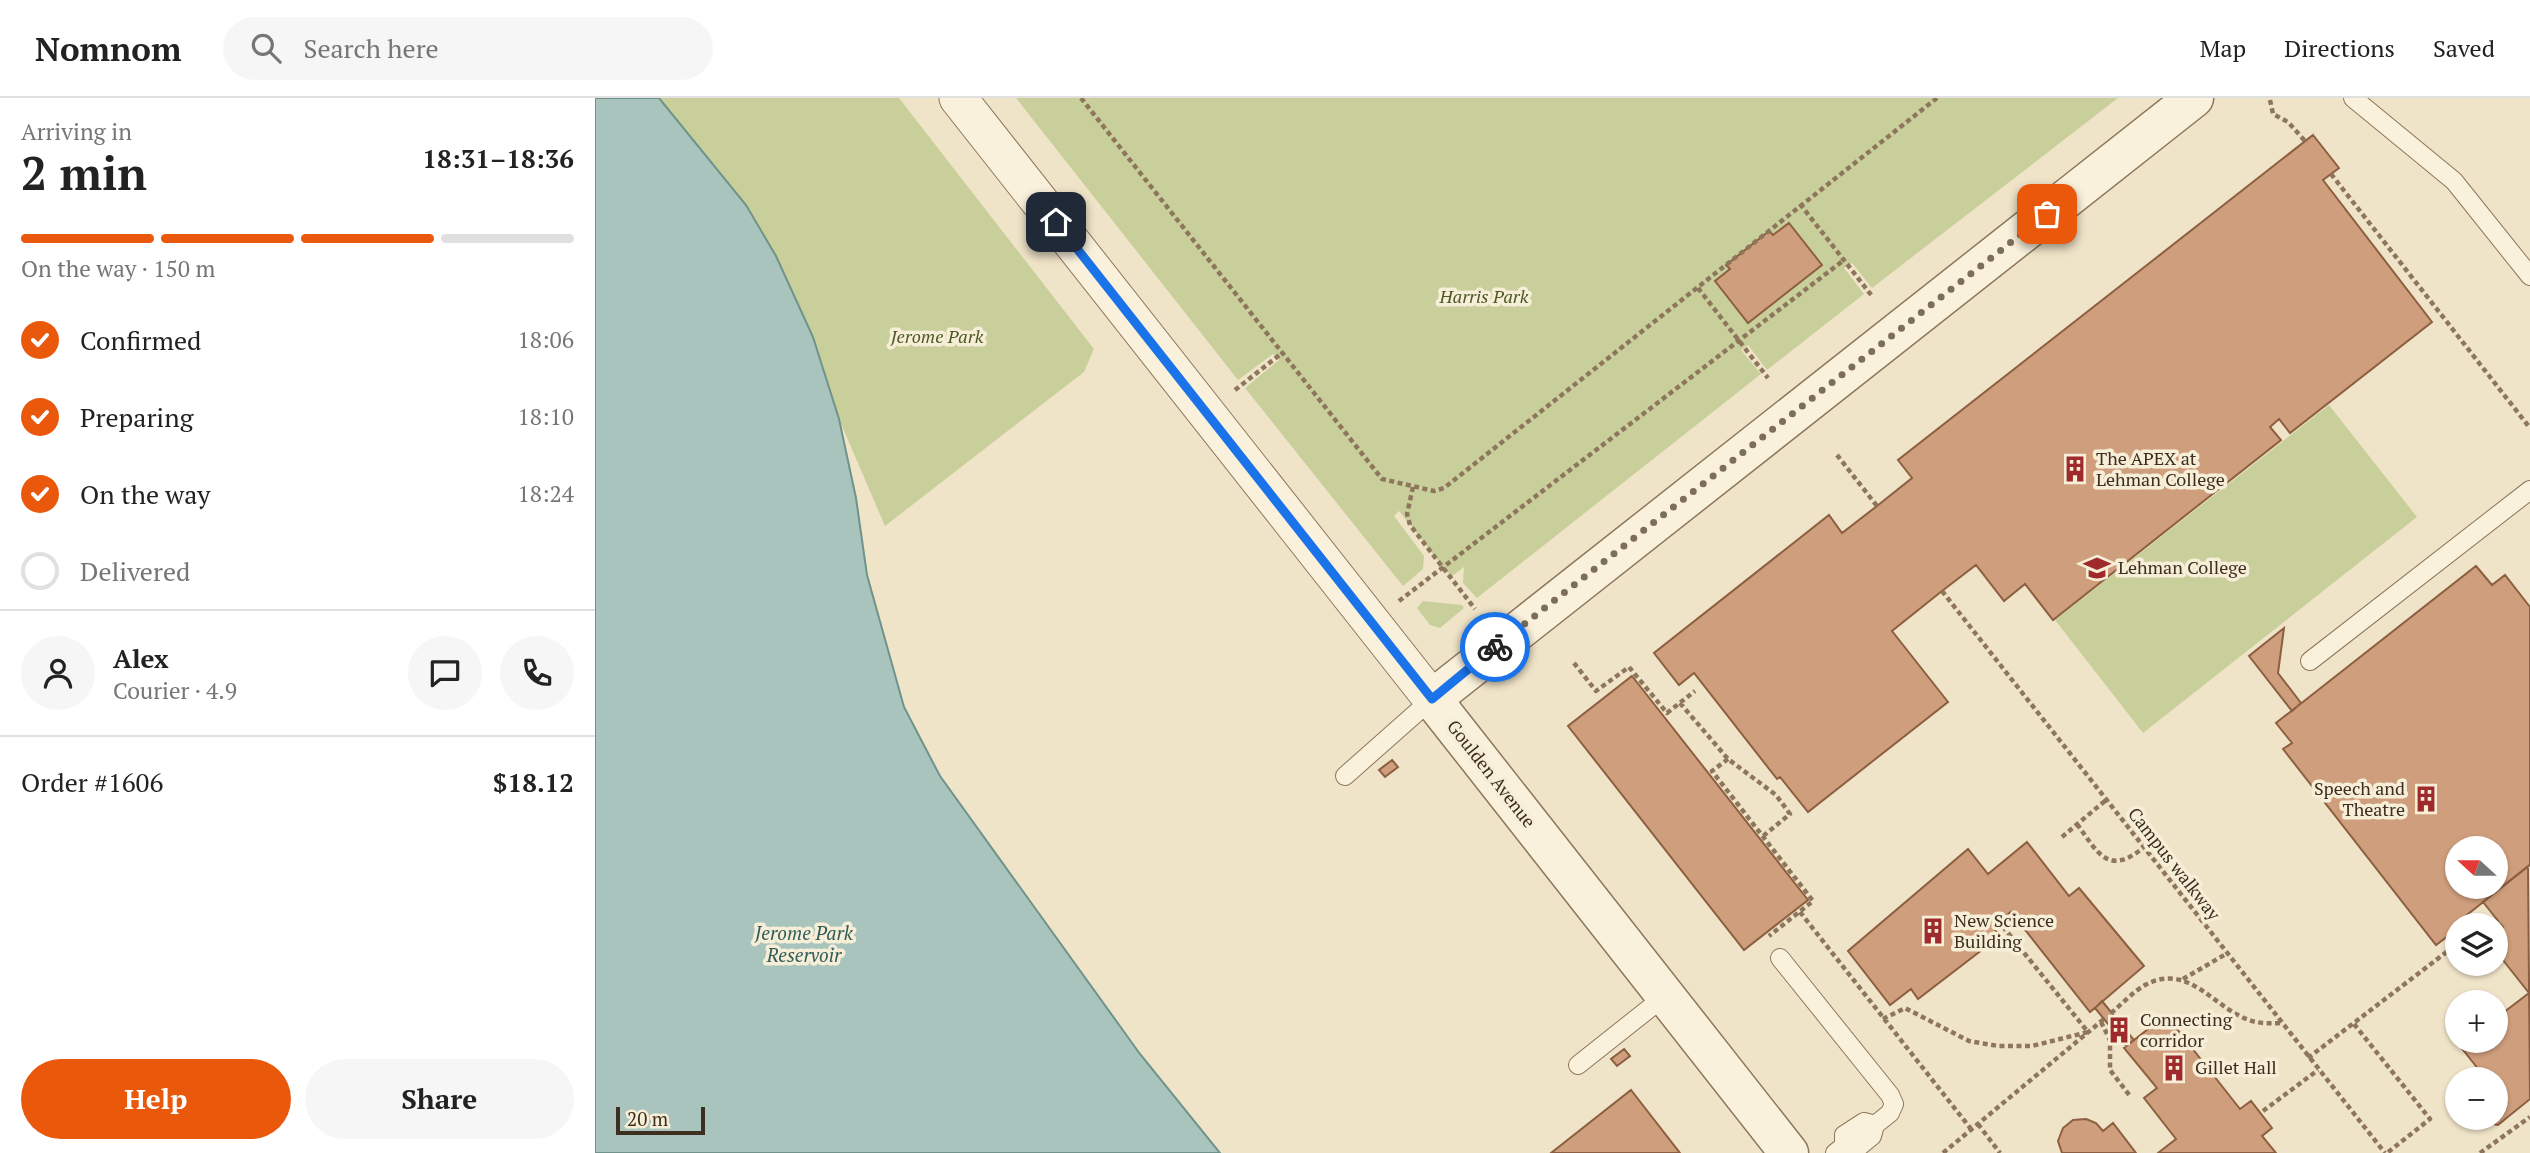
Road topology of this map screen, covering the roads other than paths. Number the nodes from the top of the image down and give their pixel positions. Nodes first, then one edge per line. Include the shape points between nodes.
1 (958, 98) edge
2 (2194, 98) edge
3 (2353, 98) edge
4 (2530, 276) edge
5 (2530, 490) edge
6 (2310, 661) dead end
7 (1432, 699) junction
8 (1345, 776) dead end
9 (1780, 958) dead end
10 (1665, 996) junction
11 (1578, 1065) dead end
12 (1839, 1150) edge
13 (1789, 1153) edge

1 - 7 street, Goulden Avenue
2 - 7 street
3 - 4 lane via 2454,181
5 - 6 lane
7 - 8 lane
7 - 10 street, Goulden Avenue
9 - 12 lane via 1894,1104 1875,1125 1872,1136 1855,1150
10 - 11 lane
10 - 13 street, Goulden Avenue

